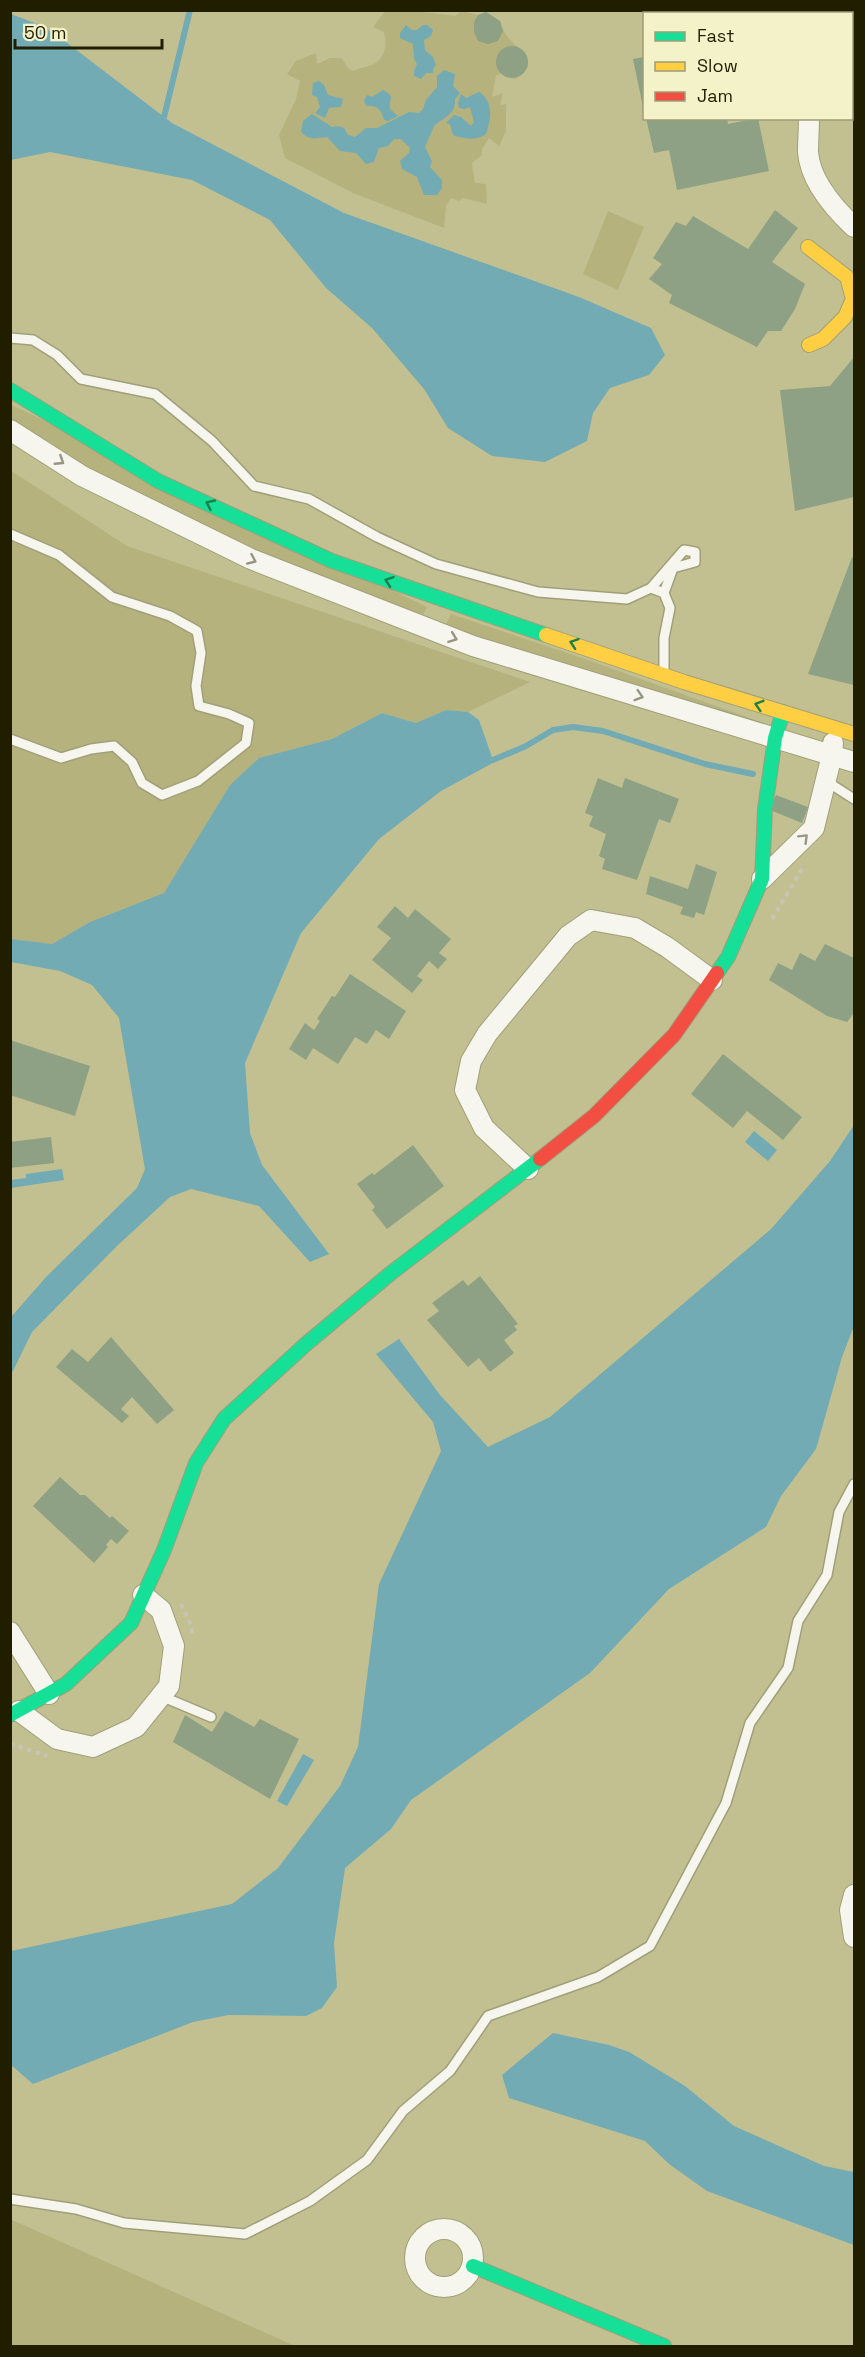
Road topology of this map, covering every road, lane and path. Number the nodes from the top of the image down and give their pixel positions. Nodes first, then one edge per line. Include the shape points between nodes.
1 (809, 120) edge
2 (855, 228) edge
3 (808, 247) dead end
4 (10, 338) edge
5 (809, 345) dead end
6 (10, 390) edge
7 (10, 430) edge
8 (10, 534) edge
9 (651, 588) junction
10 (664, 593) junction
11 (664, 675) junction
12 (783, 712) junction
13 (834, 728) junction
14 (855, 734) edge
15 (775, 738) junction
16 (10, 739) edge
17 (832, 755) junction
18 (855, 762) edge
19 (826, 781) junction
20 (855, 799) edge
21 (806, 864) dead end
22 (762, 879) junction
23 (769, 926) dead end
24 (712, 980) junction
25 (528, 1169) junction
26 (855, 1484) edge
27 (143, 1595) junction
28 (180, 1601) dead end
29 (10, 1632) edge
30 (192, 1638) dead end
31 (49, 1694) junction
32 (160, 1696) junction
33 (15, 1713) edge
34 (211, 1717) dead end
35 (10, 1744) edge
36 (53, 1758) dead end
37 (855, 1895) edge
38 (855, 1937) edge
39 (10, 2199) edge
40 (473, 2266) dead end
41 (664, 2346) edge

1 - 2 street via 808,154 817,179 837,211
3 - 5 street via 848,277 853,298 845,317 823,339
4 - 9 lane via 33,340 57,355 81,379 155,394 212,441 255,486 309,499 436,564 538,591 627,598
11 -> 6 street via 332,561 158,481
7 -> 15 street via 82,476 251,560 474,646
8 - 16 lane via 59,555 112,597 170,616 197,631 201,653 196,686 199,706 249,723 246,742 198,781 162,795 142,783 132,762 114,746 91,748 61,758
9 - 10 lane
9 - 10 lane via 684,550 695,552 694,562 673,567
10 - 11 lane via 670,608 664,638
12 -> 11 street
12 - 13 street
12 - 15 street
13 - 14 street
13 - 17 street
15 - 17 street
15 - 22 street via 765,809
17 - 18 street
17 - 19 street
19 - 20 lane
22 -> 19 street via 814,828
21 - 23 path
22 - 24 street via 728,957
24 - 25 street via 674,1035 594,1116
24 - 25 street via 635,928 591,920 568,936 487,1034 471,1061 465,1090 484,1128
25 - 27 street via 391,1273 224,1419 196,1463
26 - 39 lane via 839,1512 827,1575 798,1621 788,1668 750,1723 726,1803 650,1946 598,1977 488,2016 450,2071 403,2111 367,2160 310,2201 244,2234 124,2223 76,2209
27 - 31 street via 131,1623 66,1684
27 - 32 street via 161,1610 174,1646 169,1686
28 - 30 path via 192,1627
29 - 31 street
31 - 33 street
32 - 33 street via 136,1727 93,1747 57,1739
32 - 34 lane
35 - 36 path
37 - 38 street via 850,1910
40 - 41 street

